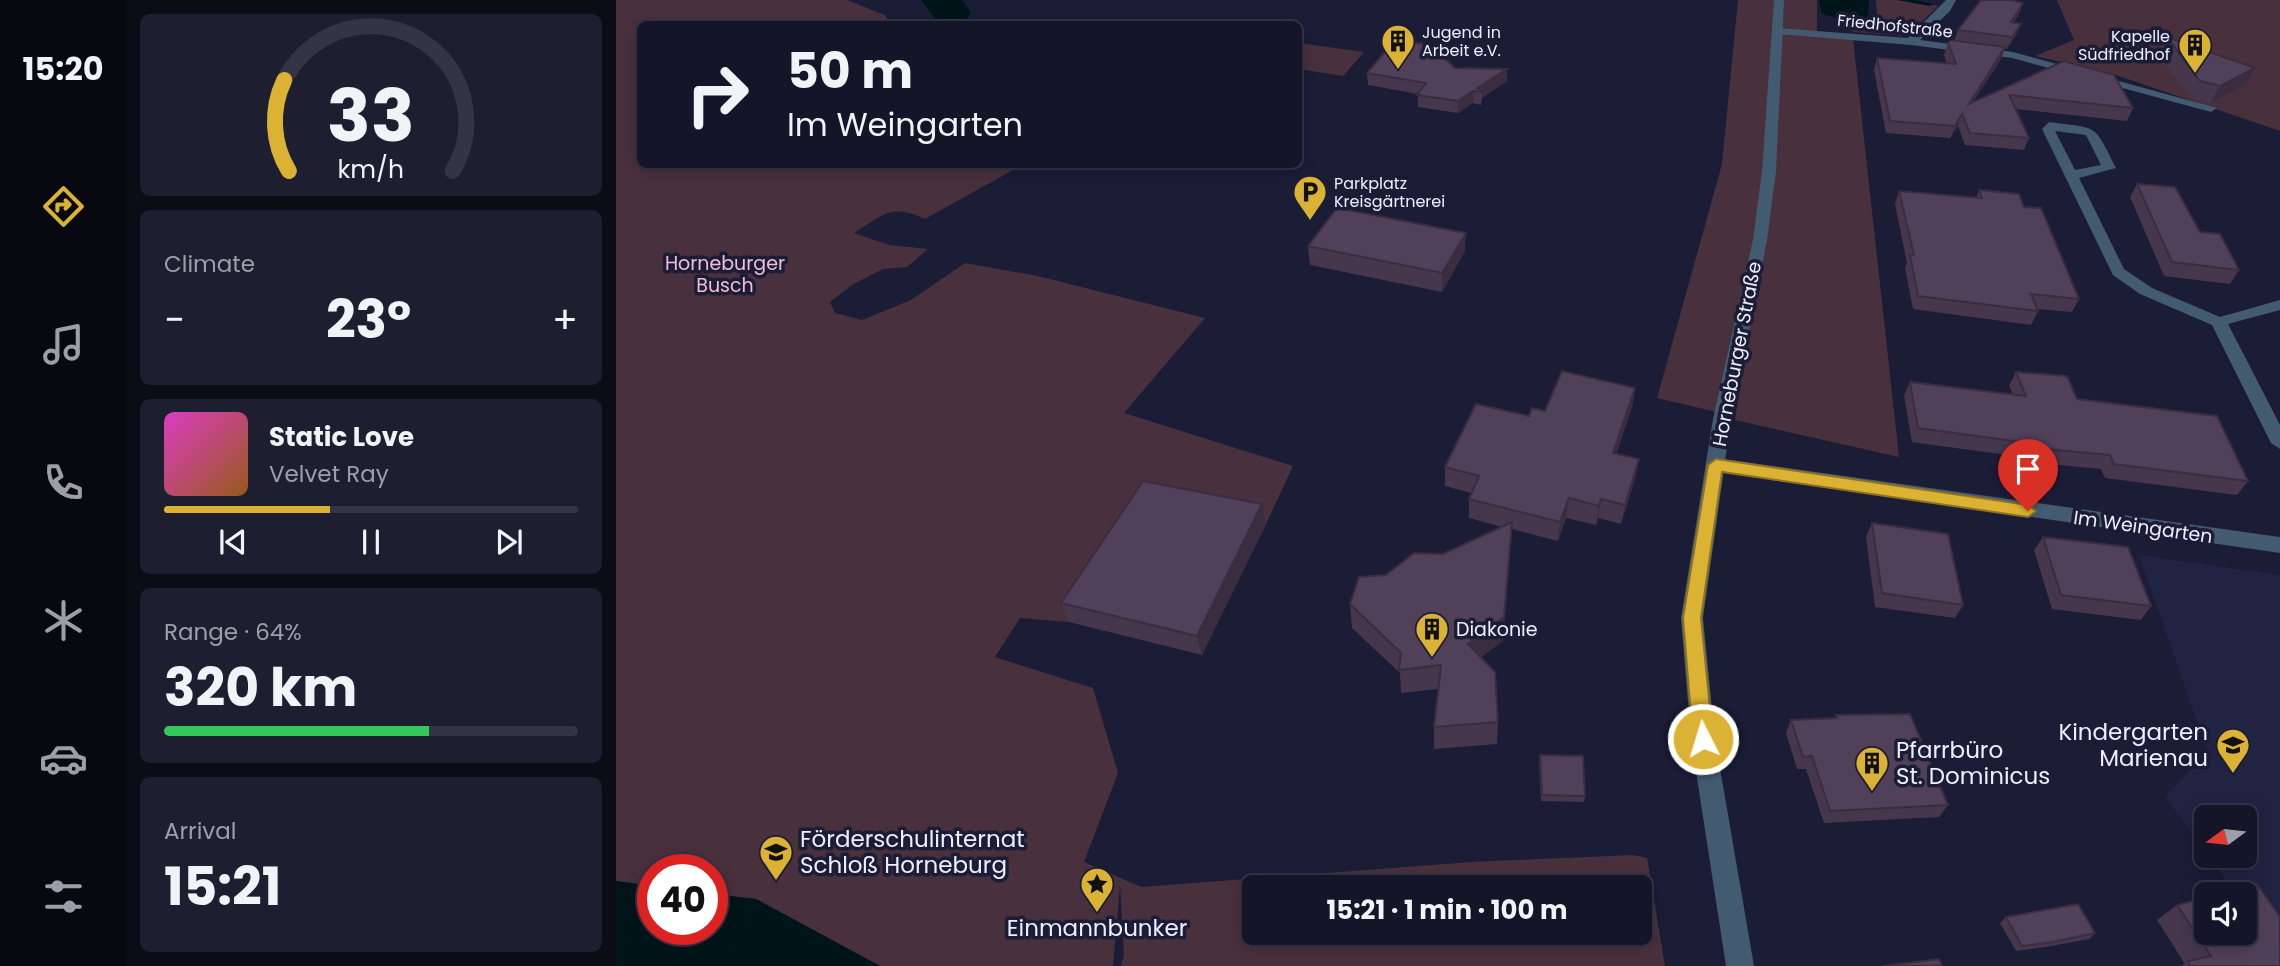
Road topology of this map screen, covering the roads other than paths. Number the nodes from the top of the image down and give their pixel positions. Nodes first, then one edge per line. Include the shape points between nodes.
1 (1779, 0) edge
2 (1951, 0) edge
3 (1778, 32) junction
4 (1911, 42) junction
5 (2211, 108) edge
6 (2071, 175) junction
7 (2280, 305) edge
8 (2219, 322) junction
9 (2280, 443) edge
10 (1716, 465) junction
11 (2280, 545) edge
12 (1740, 966) edge

1 - 3 street, Horneburger Straße
2 - 4 street
3 - 4 street, Friedhofstraße
3 - 10 street, Horneburger Straße via 1760,240
4 - 5 street, Friedhofstraße via 2013,55
6 - 6 street via 2109,167 2091,132 2049,126
6 - 8 street via 2118,272 2146,291
7 - 8 street
8 - 9 street
10 - 11 street, Im Weingarten
10 - 12 street, Horneburger Straße via 1692,618 1703,739

